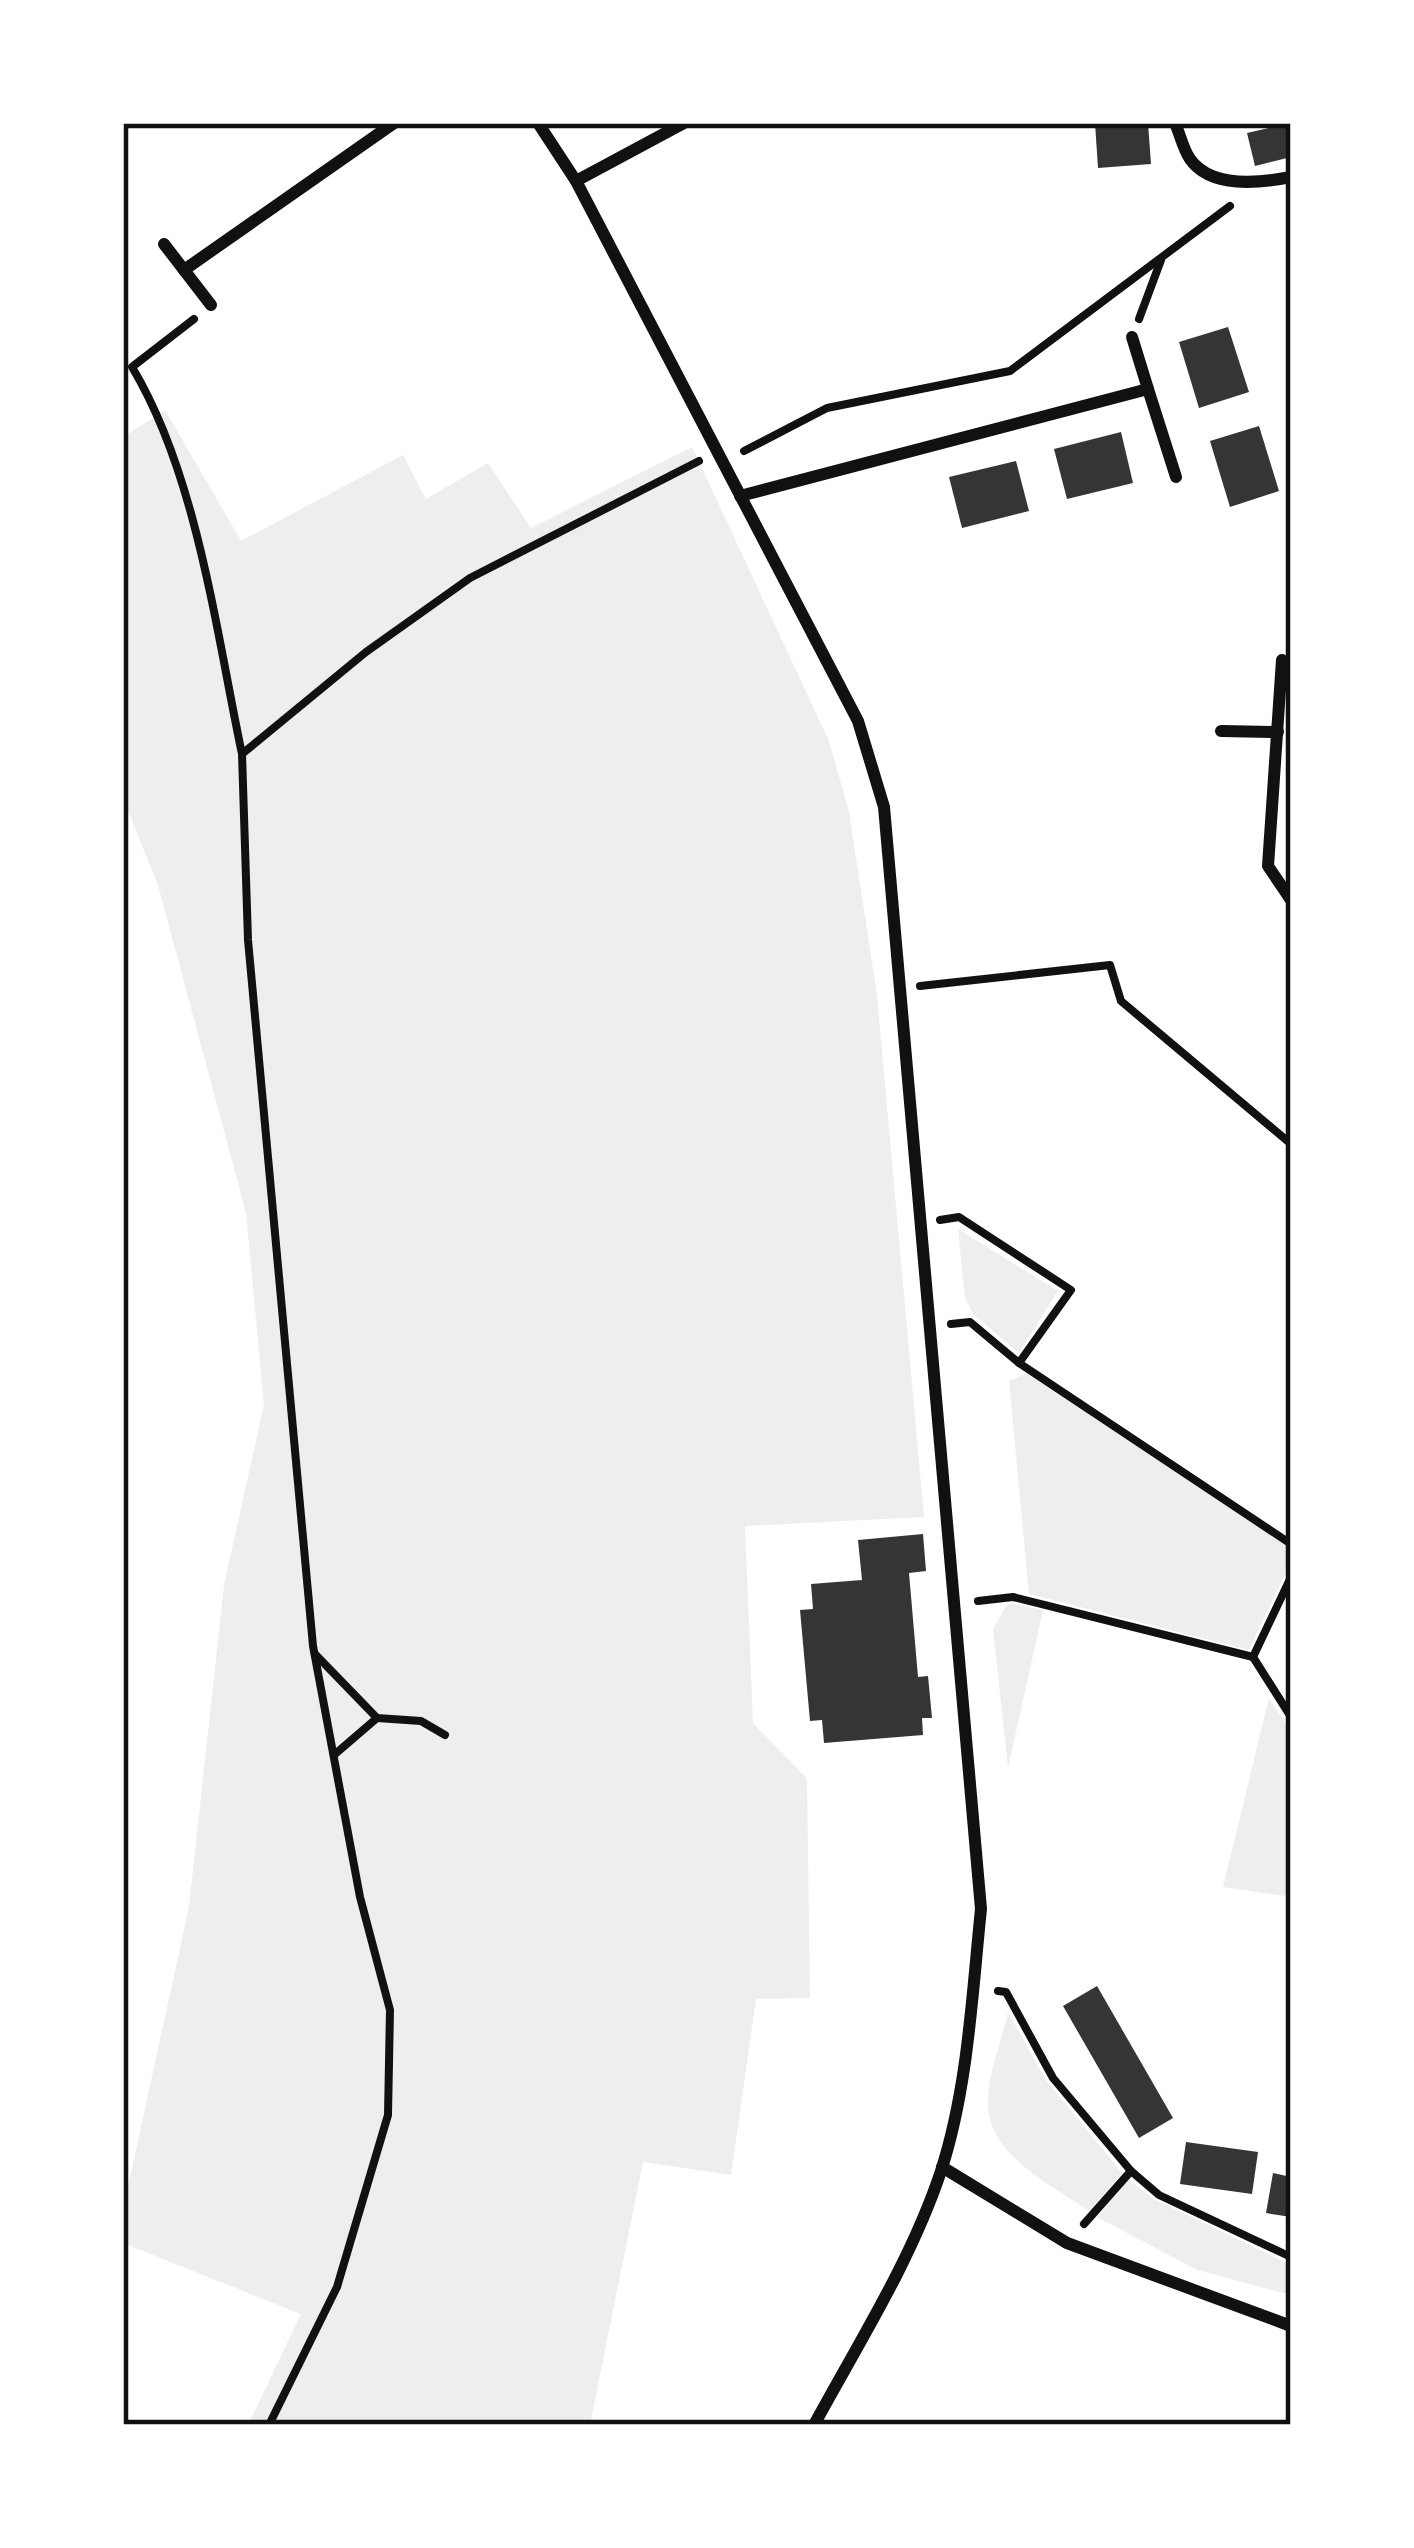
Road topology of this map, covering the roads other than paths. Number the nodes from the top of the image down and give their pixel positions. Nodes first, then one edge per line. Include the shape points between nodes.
1 (394, 123) edge
2 (538, 123) edge
3 (684, 123) edge
4 (1174, 123) edge
5 (1291, 177) edge
6 (576, 181) junction
7 (164, 244) dead end
8 (184, 270) junction
9 (211, 305) road end
10 (1132, 337) road end
11 (1148, 389) junction
12 (1176, 477) dead end
13 (740, 496) junction
14 (1282, 660) dead end
15 (1220, 731) dead end
16 (1278, 732) junction
17 (1291, 900) edge
18 (942, 2167) junction
19 (1291, 2326) edge
20 (814, 2425) edge

1 - 8 street
2 - 6 street
3 - 6 street
4 - 5 street via 1192,163 1222,180
6 - 13 street
7 - 8 street
8 - 9 street
10 - 11 street
11 - 12 street
11 - 13 street
13 - 18 street via 858,721 884,807 981,1909 967,2044
14 - 16 street
15 - 16 street
16 - 17 street via 1268,866
18 - 19 street via 1067,2243
18 - 20 street via 916,2237

